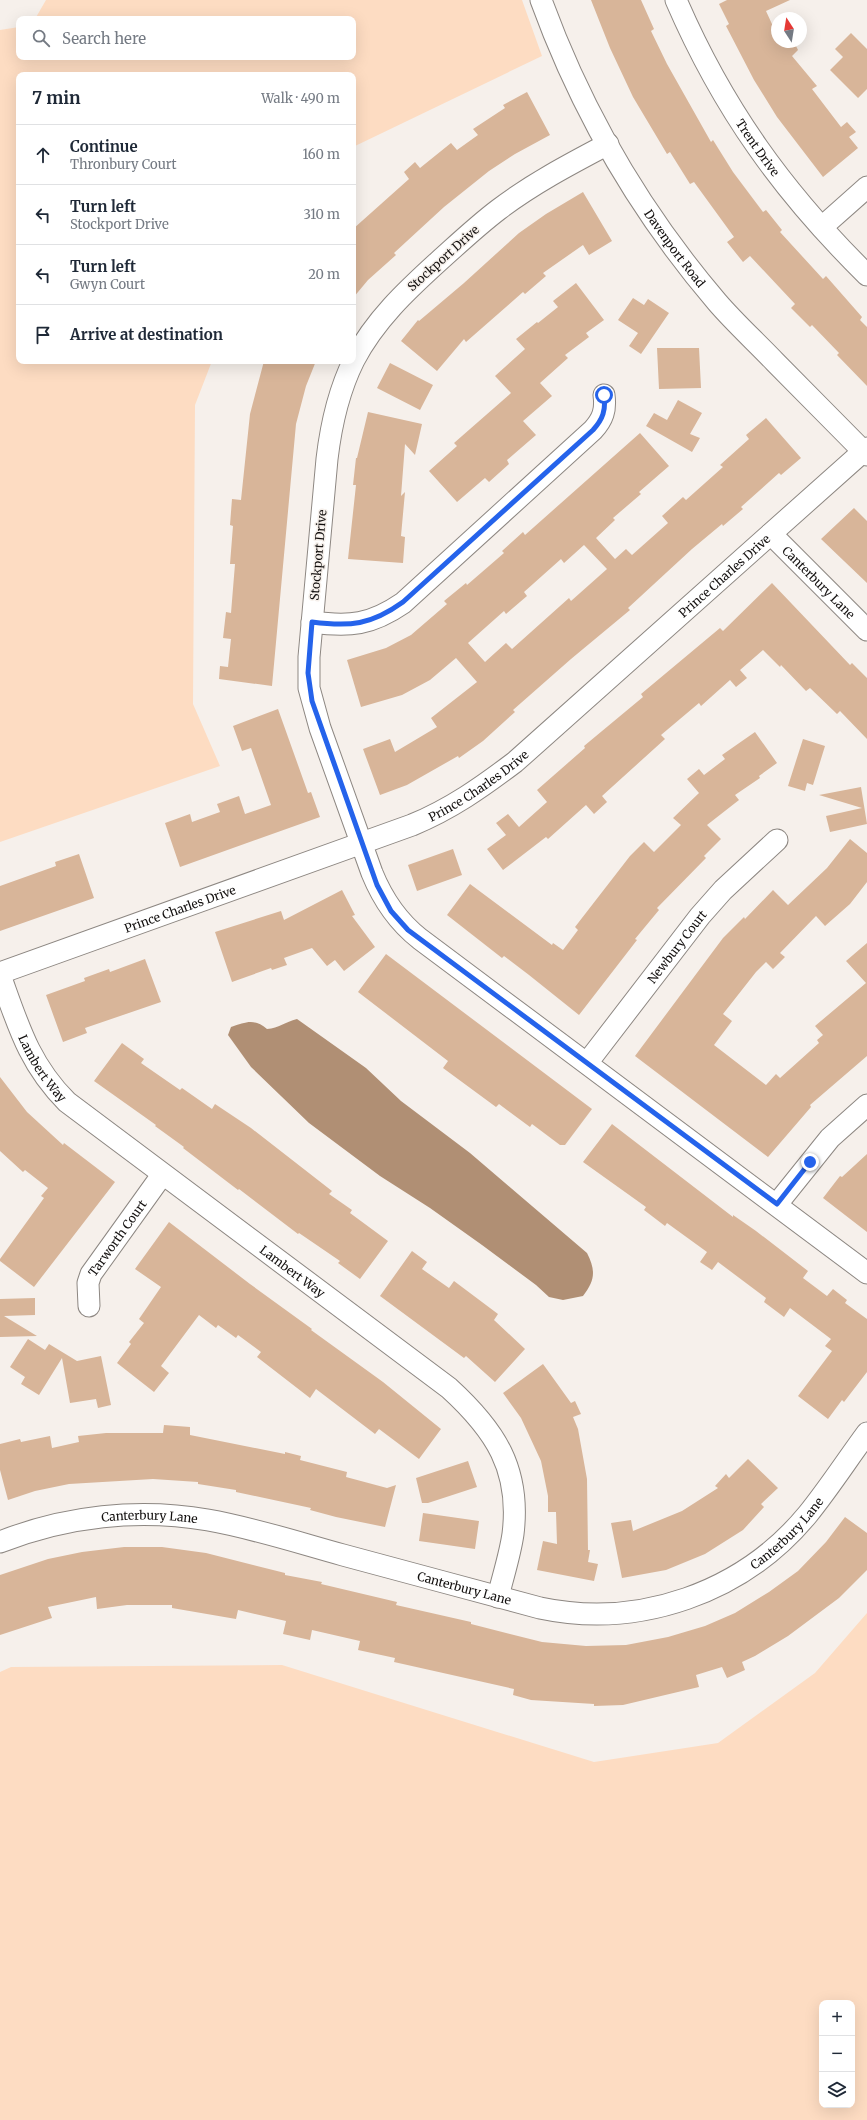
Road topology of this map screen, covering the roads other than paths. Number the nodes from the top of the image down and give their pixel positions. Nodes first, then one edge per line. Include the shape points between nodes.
1 (541, 0) edge
2 (676, 0) edge
3 (608, 144) junction
4 (867, 188) edge
5 (822, 227) junction
6 (867, 275) edge
7 (356, 358) edge
8 (353, 364) edge
9 (604, 395) dead end
10 (866, 451) edge
11 (771, 534) junction
12 (312, 622) junction
13 (867, 630) edge
14 (777, 840) dead end
15 (362, 842) junction
16 (0, 974) edge
17 (586, 1063) junction
18 (867, 1105) edge
19 (162, 1175) junction
20 (777, 1204) junction
21 (867, 1273) edge
22 (90, 1306) dead end
23 (867, 1433) edge
24 (0, 1542) edge
25 (498, 1597) junction

1 - 3 street, Davenport Road via 561,51
2 - 5 street, Trent Drive via 730,108 765,160
3 - 7 street, Stockport Drive via 540,181 499,209 394,303 363,344
3 - 10 street, Davenport Road via 651,217 704,286 736,322
4 - 5 street
5 - 6 street, Trent Drive
8 - 12 street, Stockport Drive via 346,379 329,440
9 - 12 street via 605,411 593,430 403,602 389,612 362,624 334,625
10 - 11 street, Prince Charles Drive
11 - 13 street, Canterbury Lane
11 - 15 street, Prince Charles Drive via 515,762 484,786 432,817
12 - 15 street, Stockport Drive via 308,673 312,701
14 - 17 street, Newbury Court via 703,911
15 - 16 street, Prince Charles Drive
15 - 17 street, Stockport Drive via 384,899 408,930
16 - 19 street, Lambert Way via 28,1049 52,1087 79,1113
17 - 20 street, Stockport Drive
18 - 20 street via 830,1138
19 - 22 street, Tarworth Court via 91,1274 88,1283
19 - 25 street, Lambert Way via 448,1388 483,1422 504,1457 514,1506 513,1535
20 - 21 street, Stockport Drive
23 - 25 street, Canterbury Lane via 808,1514 788,1535 751,1567 703,1593 684,1601 646,1610 595,1614 557,1612
24 - 25 street, Canterbury Lane via 49,1526 94,1517 188,1517 239,1527

